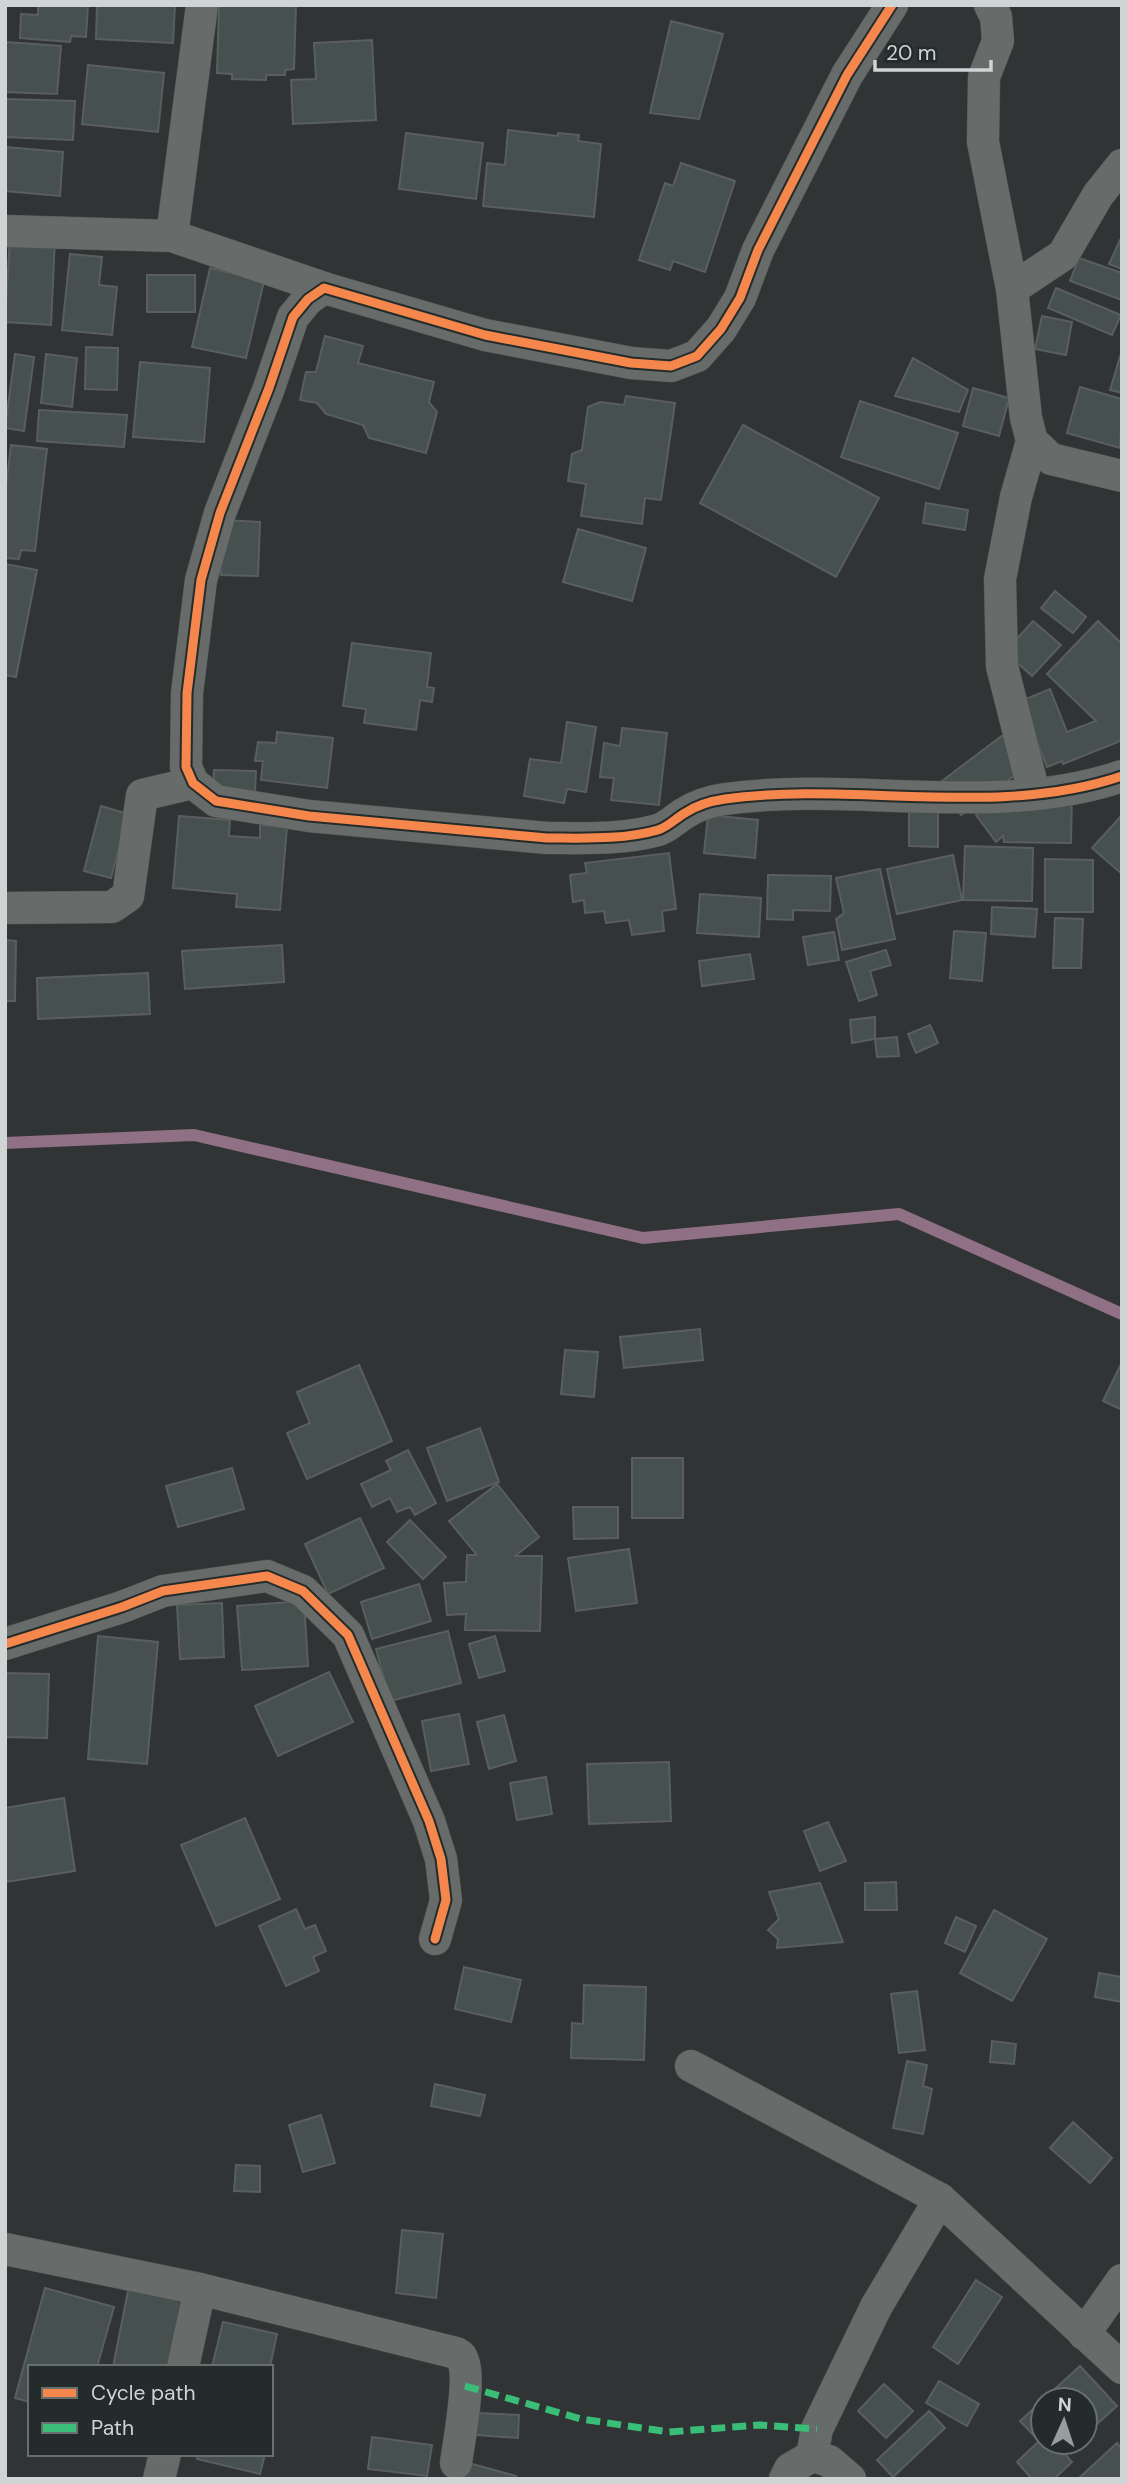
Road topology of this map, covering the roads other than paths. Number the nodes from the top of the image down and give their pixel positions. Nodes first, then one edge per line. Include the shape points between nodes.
1 (202, 5) edge
2 (892, 5) edge
3 (990, 5) edge
4 (1122, 164) edge
5 (5, 231) edge
6 (172, 236) junction
7 (324, 288) junction
8 (1012, 289) junction
9 (1032, 441) junction
10 (1122, 476) edge
11 (1122, 776) edge
12 (193, 783) junction
13 (1034, 793) junction
14 (5, 908) edge
15 (5, 1644) edge
16 (435, 1939) dead end
17 (691, 2066) dead end
18 (940, 2199) junction
19 (5, 2249) edge
20 (1122, 2280) edge
21 (200, 2289) junction
22 (1084, 2334) junction
23 (183, 2365) edge
24 (1122, 2368) edge
25 (164, 2456) edge
26 (812, 2456) junction
27 (456, 2463) dead end
28 (159, 2479) edge
29 (785, 2479) edge
30 (850, 2479) edge

1 - 6 street
2 - 7 street via 847,75 758,250 740,298 722,329 697,356 671,366 631,363 485,335
3 - 8 street via 998,41 984,78 983,142
4 - 8 street via 1063,255
5 - 6 street
6 - 7 street
7 - 12 street via 293,317 220,513 201,580 187,693 186,768
8 - 9 street
9 - 10 street via 1051,459
9 - 13 street via 1000,579 1002,666
11 - 13 street via 1095,785
12 - 13 street via 216,801 309,816 569,838 661,830 688,811 726,799
12 - 14 street via 142,795 128,896 112,907
15 - 16 street via 163,1591 267,1576 303,1591 348,1635 429,1821 441,1859 446,1900
17 - 18 street
18 - 22 street
18 - 26 street via 876,2307 817,2429
19 - 21 street
20 - 22 street
21 - 23 street
21 - 27 street via 461,2356 465,2386
22 - 24 street
25 - 28 street
26 - 29 street via 790,2469
26 - 30 street via 829,2461

